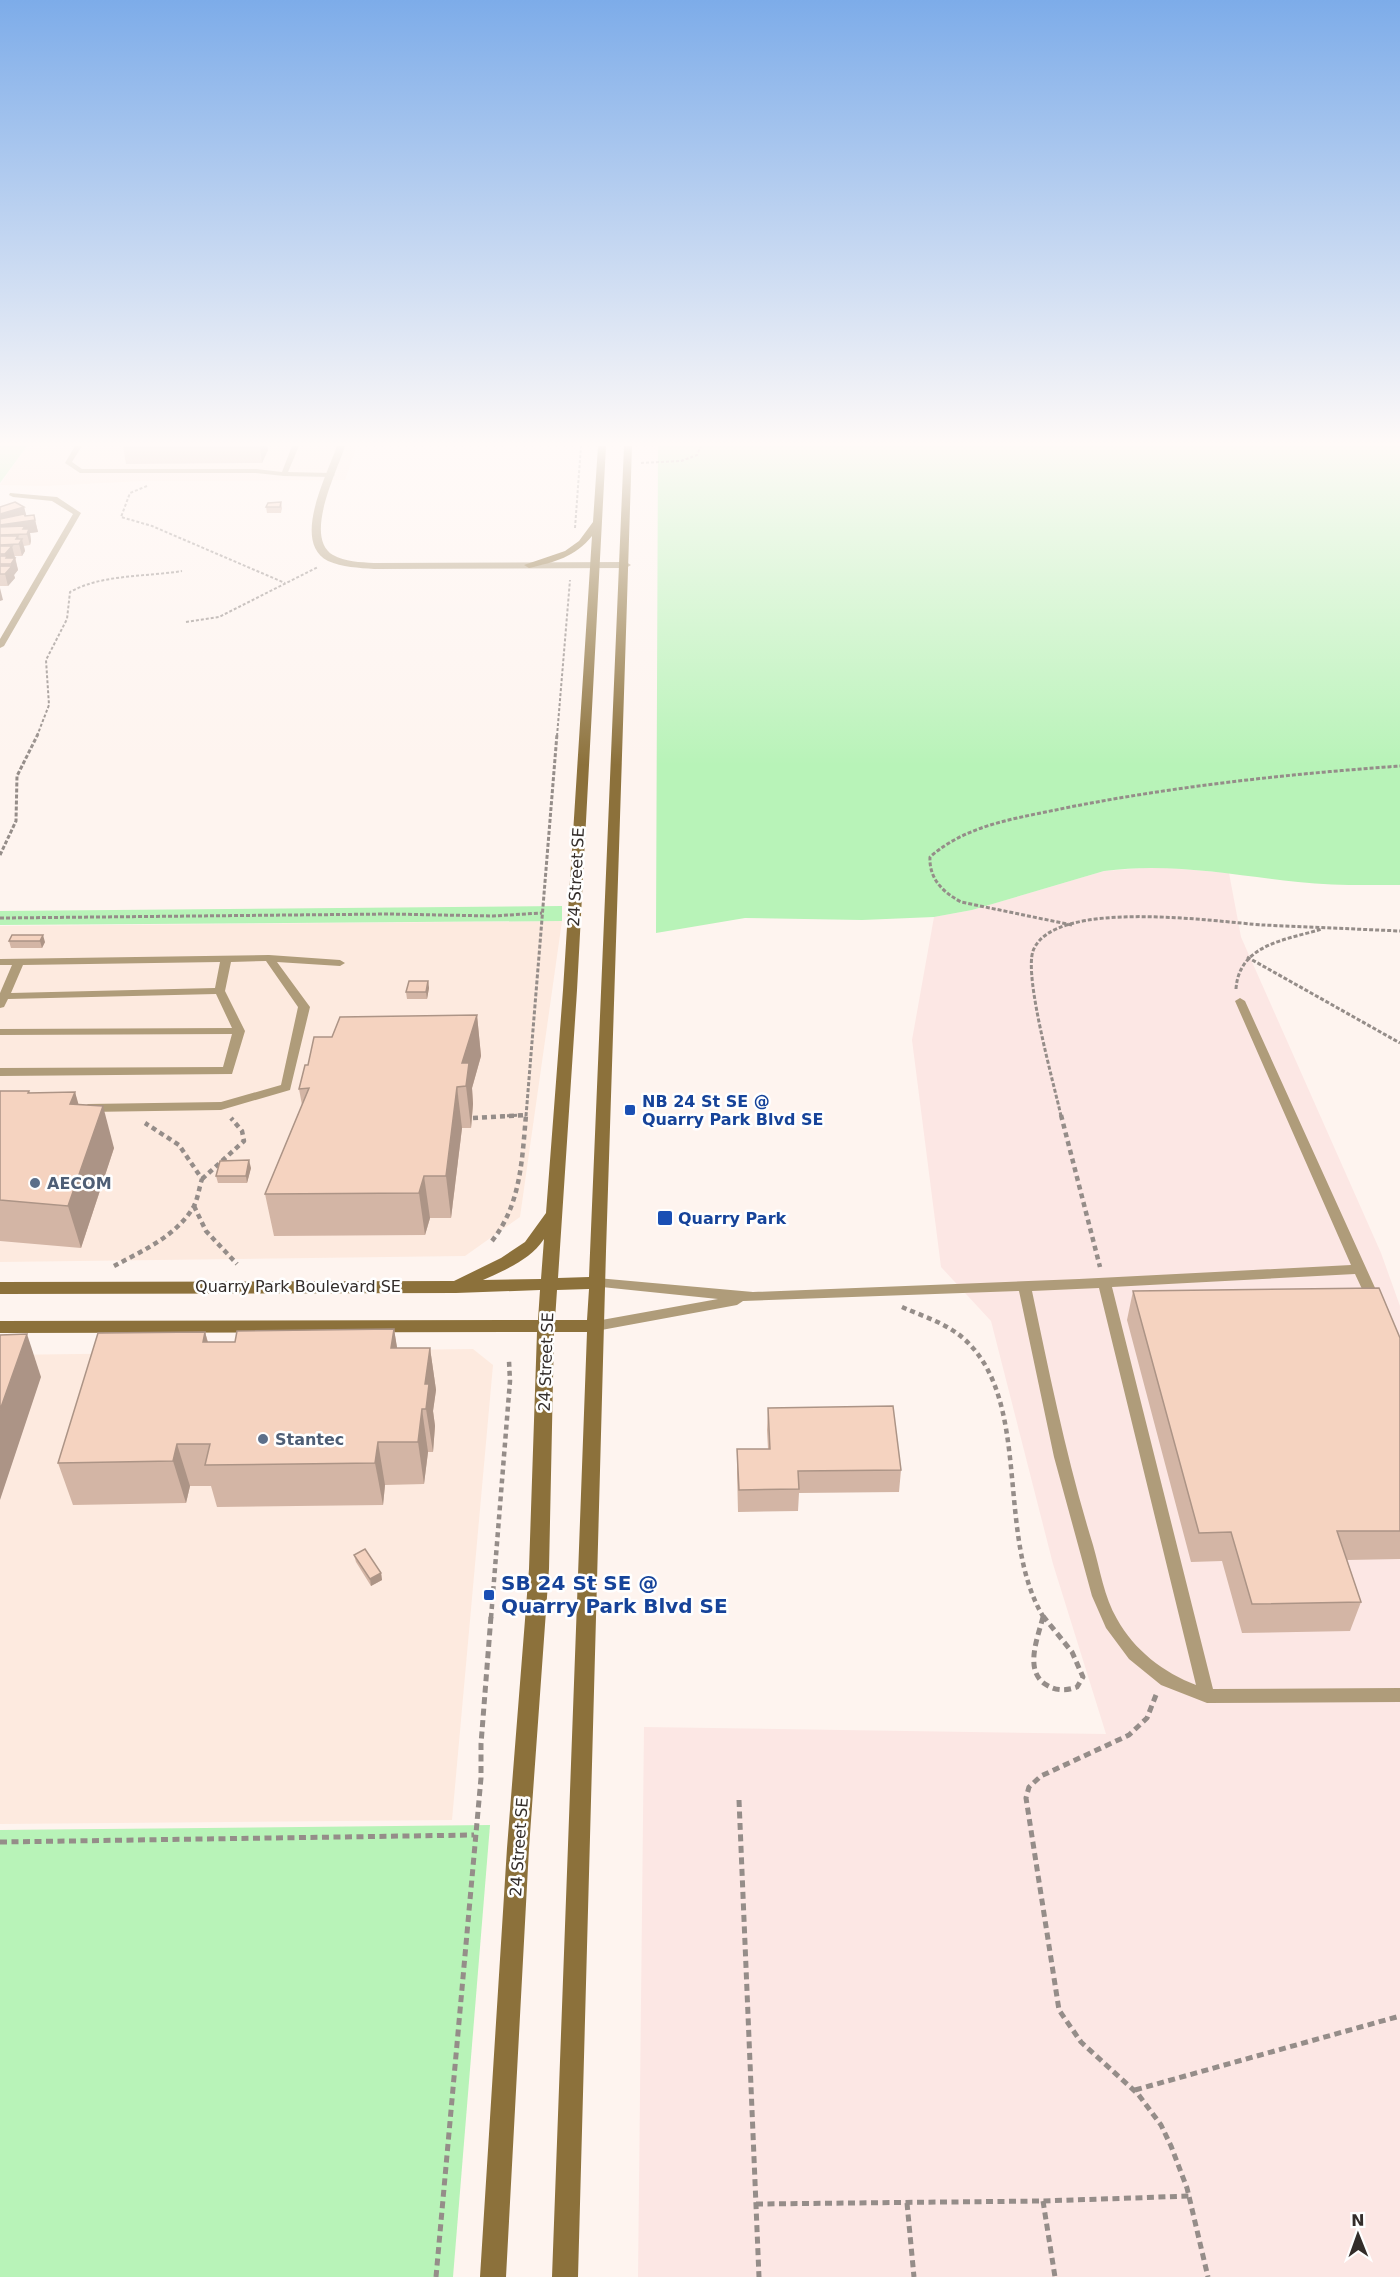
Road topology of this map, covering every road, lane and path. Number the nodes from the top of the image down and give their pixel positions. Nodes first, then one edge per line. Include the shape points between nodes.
1 (52, 552) edge
2 (213, 552) edge
3 (323, 552) edge
4 (572, 552) edge
5 (596, 552) edge
6 (626, 552) edge
7 (335, 559) junction
8 (529, 565) junction
9 (595, 565) junction
10 (626, 565) junction
11 (182, 571) dead end
12 (570, 580) dead end
13 (285, 583) junction
14 (186, 622) dead end
15 (2, 636) edge
16 (0, 646) edge
17 (1400, 766) edge
18 (0, 855) edge
19 (542, 913) junction
20 (0, 918) edge
21 (1073, 925) junction
22 (1324, 928) junction
23 (1399, 931) edge
24 (1247, 957) junction
25 (269, 958) junction
26 (226, 959) junction
27 (0, 962) edge
28 (19, 962) junction
29 (340, 963) dead end
30 (220, 991) junction
31 (2, 1000) edge
32 (1240, 1001) joint
33 (239, 1031) junction
34 (0, 1032) edge
35 (1400, 1043) edge
36 (0, 1072) edge
37 (221, 1106) junction
38 (71, 1108) edge
39 (118, 1108) junction
40 (526, 1115) junction
41 (473, 1118) dead end
42 (202, 1179) junction
43 (194, 1205) junction
44 (554, 1214) junction
45 (492, 1241) dead end
46 (237, 1264) dead end
47 (114, 1266) dead end
48 (1361, 1269) junction
49 (597, 1283) junction
50 (1104, 1283) junction
51 (549, 1284) junction
52 (1024, 1286) junction
53 (456, 1287) junction
54 (0, 1288) edge
55 (868, 1292) junction
56 (753, 1297) junction
57 (1378, 1311) edge
58 (546, 1326) junction
59 (596, 1326) junction
60 (0, 1327) edge
61 (509, 1361) dead end
62 (1043, 1617) junction
63 (1161, 1678) junction
64 (1400, 1695) edge
65 (1207, 1696) junction
66 (739, 1800) dead end
67 (474, 1835) junction
68 (0, 1842) edge
69 (1400, 2016) edge
70 (1134, 2090) junction
71 (1191, 2196) junction
72 (1043, 2201) junction
73 (907, 2203) junction
74 (756, 2204) junction
75 (436, 2277) edge
76 (493, 2277) edge
77 (564, 2277) edge
78 (759, 2277) edge
79 (914, 2277) edge
80 (1055, 2277) edge
81 (1208, 2277) edge

1 - 15 lane
2 - 13 path
3 - 7 street
4 - 8 main road
5 - 9 main road, 24 Street SE
6 - 10 main road
7 - 8 street via 374,566
7 - 13 path
8 - 9 street
9 - 10 street
9 - 44 main road, 24 Street SE
10 - 49 main road
11 - 18 path via 94,582 70,592 68,618 47,657 49,708 20,764 15,787 17,821
12 - 19 path
13 - 14 path via 216,618
15 - 16 lane
17 - 21 path via 1115,797 976,830 942,846 930,857 934,878 955,900
19 - 20 path
19 - 40 path
21 - 22 path via 1134,916
21 - 50 path via 1046,935 1034,949 1031,963 1061,1122
22 - 23 path
22 - 24 path
24 - 32 path via 1240,965 1236,981
24 - 35 path
25 - 26 lane
25 - 29 lane
25 - 37 lane via 304,1007 286,1087
26 - 28 lane
26 - 30 lane
27 - 28 lane
28 - 31 lane
30 - 31 lane
30 - 33 lane
32 - 48 lane
33 - 34 lane
33 - 36 lane via 228,1071
37 - 39 lane
37 - 42 path via 241,1128 245,1140
38 - 39 lane
39 - 42 path via 183,1147
40 - 41 path
40 - 45 path via 516,1198 508,1220
42 - 43 path
43 - 46 path via 205,1231
43 - 47 path via 172,1230
44 - 51 main road, 24 Street SE
44 - 53 main road via 531,1246
48 - 50 lane
48 - 57 lane
49 - 51 main road, Quarry Park Boulevard SE
49 - 56 lane
49 - 59 main road
50 - 52 lane
50 - 65 lane
51 - 53 main road, Quarry Park Boulevard SE
51 - 58 main road, 24 Street SE
52 - 55 lane
52 - 63 lane via 1080,1530 1099,1590 1115,1629
53 - 54 main road, Quarry Park Boulevard SE
55 - 56 lane
55 - 62 path via 947,1328 974,1347 989,1369 1006,1438 1020,1551
56 - 59 lane
58 - 59 main road
58 - 60 main road
58 - 76 main road, 24 Street SE via 539,1569
59 - 77 main road
61 - 67 path
62 - 62 path via 1079,1662 1083,1677 1077,1687 1052,1688 1041,1682 1035,1671 1034,1657
63 - 65 lane
63 - 70 path via 1154,1704 1140,1726 1129,1735 1041,1776 1026,1796 1059,2010 1070,2029
64 - 65 lane
66 - 74 path
67 - 68 path
67 - 75 path
69 - 70 path
70 - 71 path via 1164,2132
71 - 72 path
71 - 81 path
72 - 73 path
72 - 80 path
73 - 74 path
73 - 79 path
74 - 78 path

